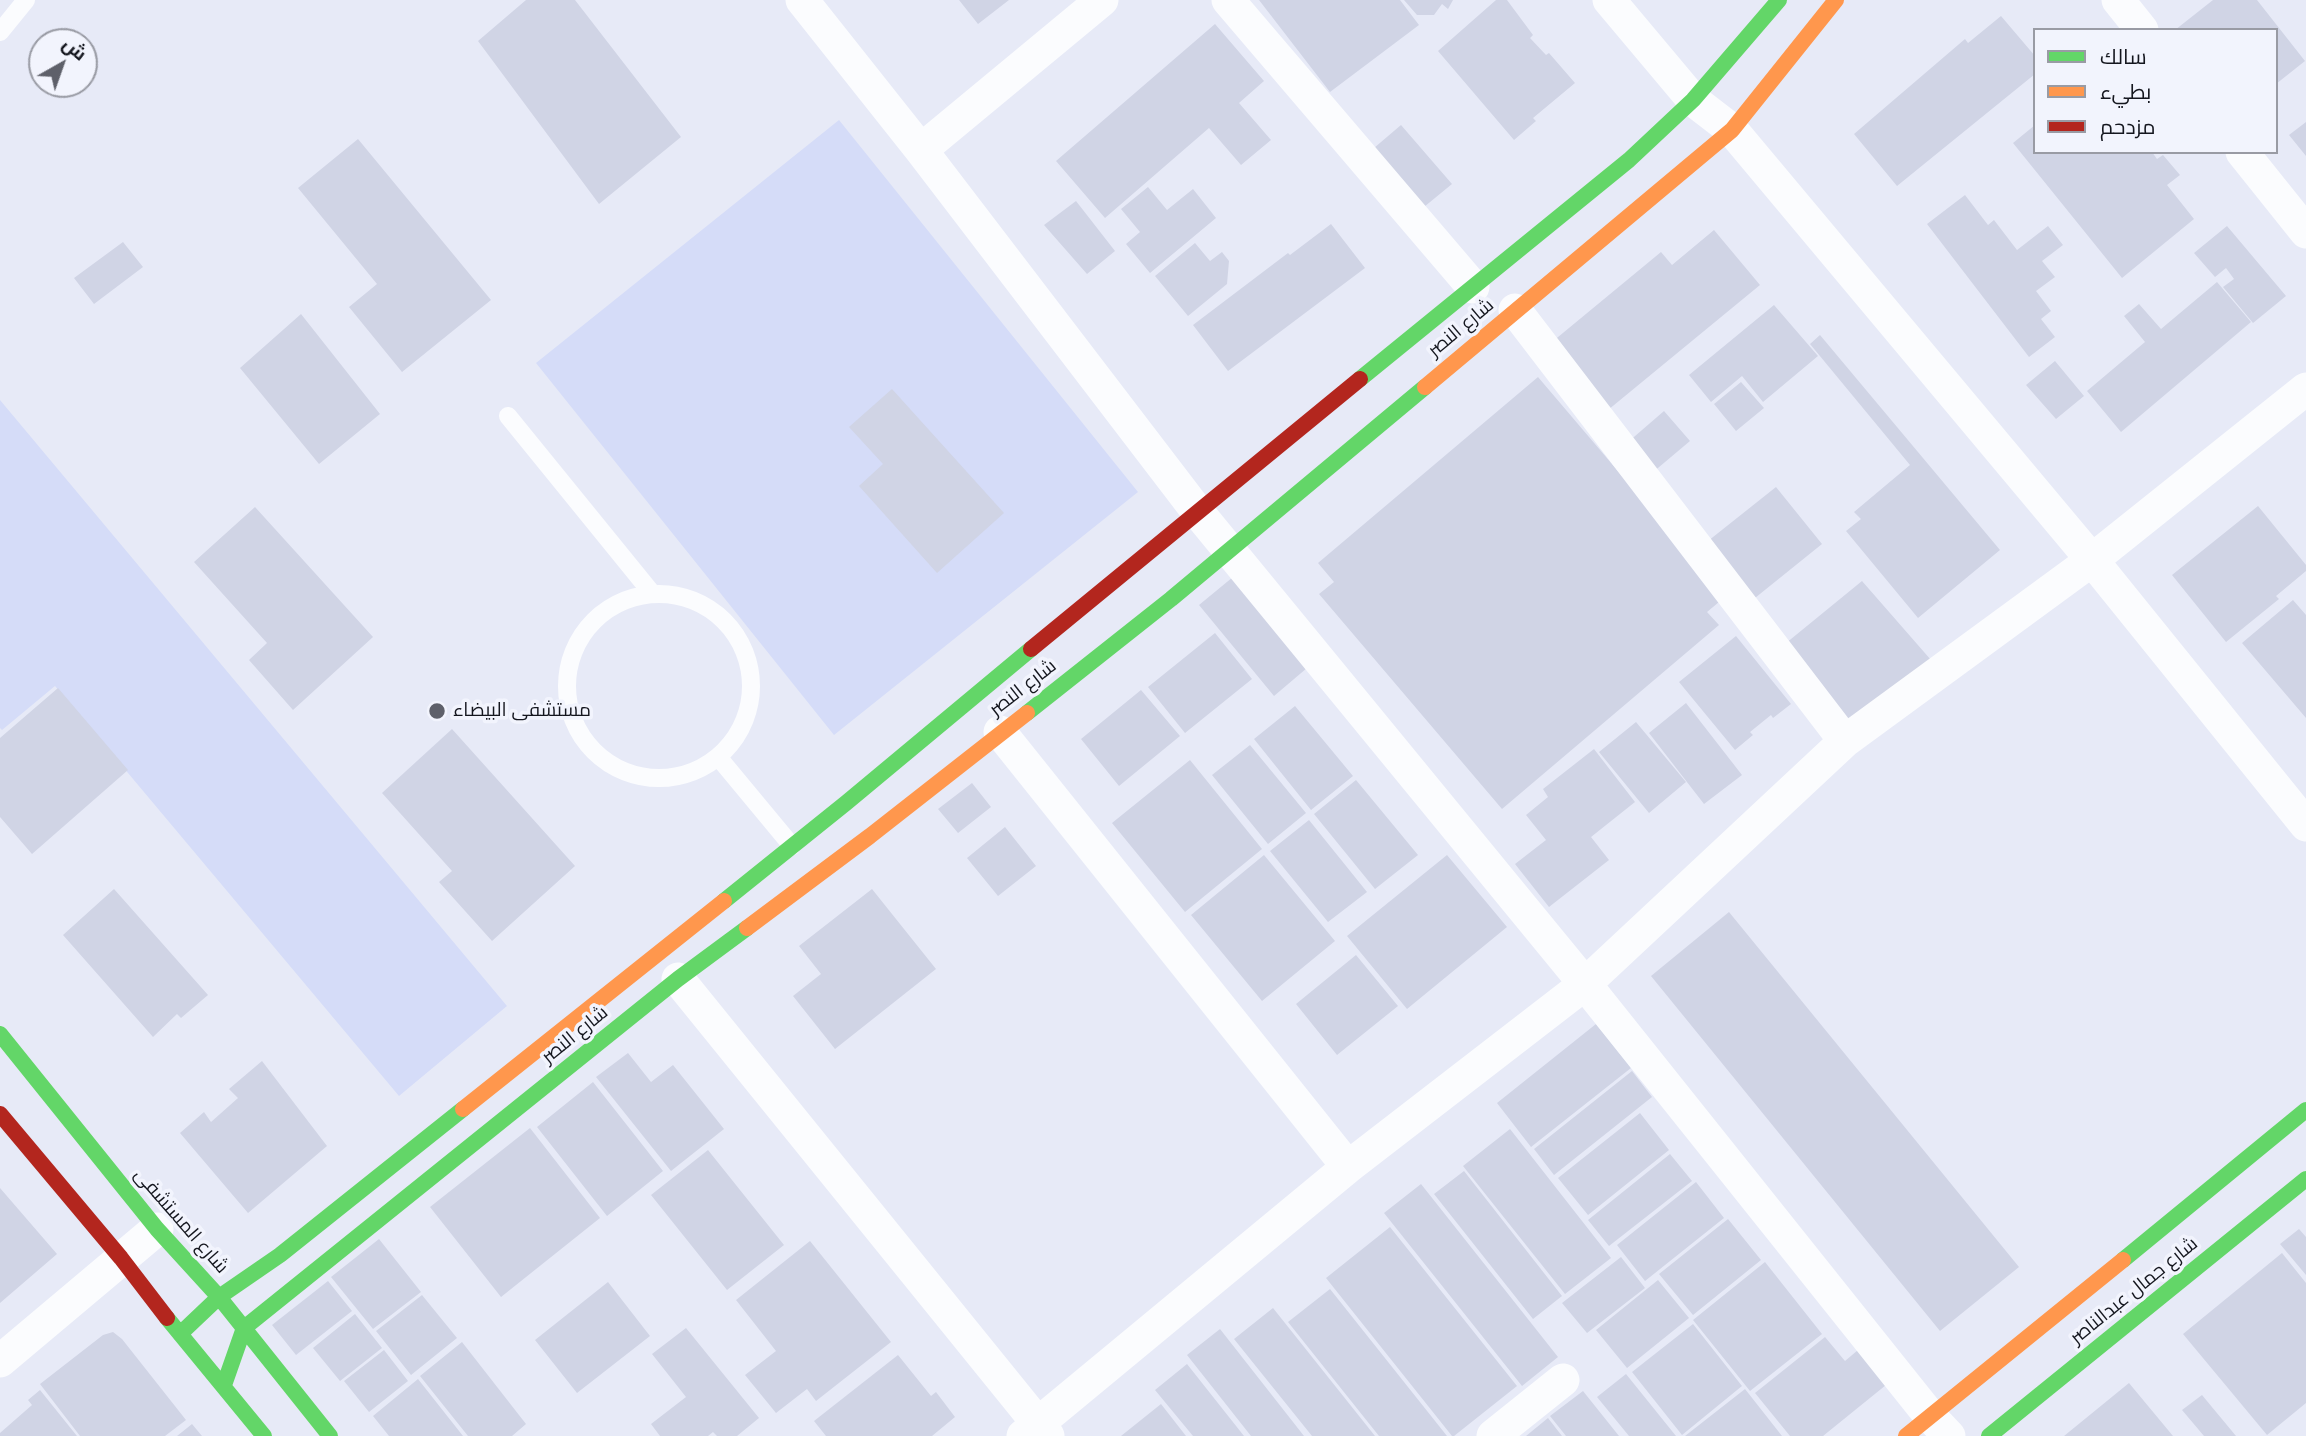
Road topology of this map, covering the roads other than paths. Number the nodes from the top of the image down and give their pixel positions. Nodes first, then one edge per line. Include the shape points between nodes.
1 (26, 0) edge
2 (802, 0) edge
3 (1102, 0) edge
4 (1228, 0) edge
5 (1609, 0) edge
6 (1779, 0) edge
7 (1836, 0) edge
8 (2118, 0) edge
9 (2140, 28) edge
10 (0, 32) edge
11 (1693, 100) junction
12 (1732, 130) junction
13 (921, 150) junction
14 (2244, 154) edge
15 (2306, 232) edge
16 (1473, 287) junction
17 (1515, 310) junction
18 (2306, 389) edge
19 (508, 416) dead end
20 (1197, 511) junction
21 (1230, 550) junction
22 (2092, 560) junction
23 (651, 592) junction
24 (1000, 732) junction
25 (1846, 741) junction
26 (719, 758) junction
27 (858, 820) junction
28 (2306, 825) edge
29 (792, 846) junction
30 (678, 979) junction
31 (1586, 984) junction
32 (0, 1034) edge
33 (2306, 1110) edge
34 (0, 1114) edge
35 (1348, 1167) junction
36 (2306, 1179) edge
37 (157, 1229) junction
38 (121, 1258) junction
39 (219, 1297) junction
40 (244, 1328) junction
41 (180, 1334) junction
42 (0, 1361) edge
43 (1563, 1380) dead end
44 (224, 1385) junction
45 (1928, 1429) edge
46 (1036, 1432) edge
47 (264, 1436) edge
48 (330, 1436) edge
49 (1493, 1436) edge
50 (1989, 1436) edge

1 - 10 lane
2 - 13 street
3 - 13 street
4 - 16 street
5 - 11 street
6 - 11 street, شارع النصر
7 - 12 street, شارع النصر
8 - 9 street
11 - 12 street
11 - 16 street, شارع النصر via 1629,160
12 - 17 street, شارع النصر
12 - 22 street
13 - 20 street
14 - 15 street
16 - 20 street, شارع النصر
17 - 21 street, شارع النصر
17 - 25 street
18 - 22 street
19 - 23 lane
20 - 21 street
20 - 27 street, شارع النصر
21 - 24 street, شارع النصر
21 - 31 street
22 - 25 street
22 - 28 street
23 - 26 lane via 698,600 734,630 752,674 746,720
23 - 26 lane via 610,606 580,637 566,678 573,721 598,756 637,776 680,777
24 - 27 street, شارع النصر
24 - 35 street
25 - 31 street
26 - 29 lane
27 - 29 street, شارع النصر
27 - 30 street, شارع النصر
29 - 39 street, شارع النصر via 280,1255
30 - 40 street, شارع النصر
30 - 46 street
31 - 35 street
31 - 45 street
32 - 37 street, شارع المستشفى
33 - 45 street
34 - 38 street
35 - 46 street
36 - 50 street, شارع جمال عبدالناصر
37 - 38 street
37 - 39 street, شارع المستشفى
38 - 41 street
38 - 42 street
39 - 40 street, شارع المستشفى
39 - 41 street, شارع النصر
40 - 44 street
40 - 48 street, شارع المستشفى
41 - 44 street
43 - 49 street
44 - 47 street

